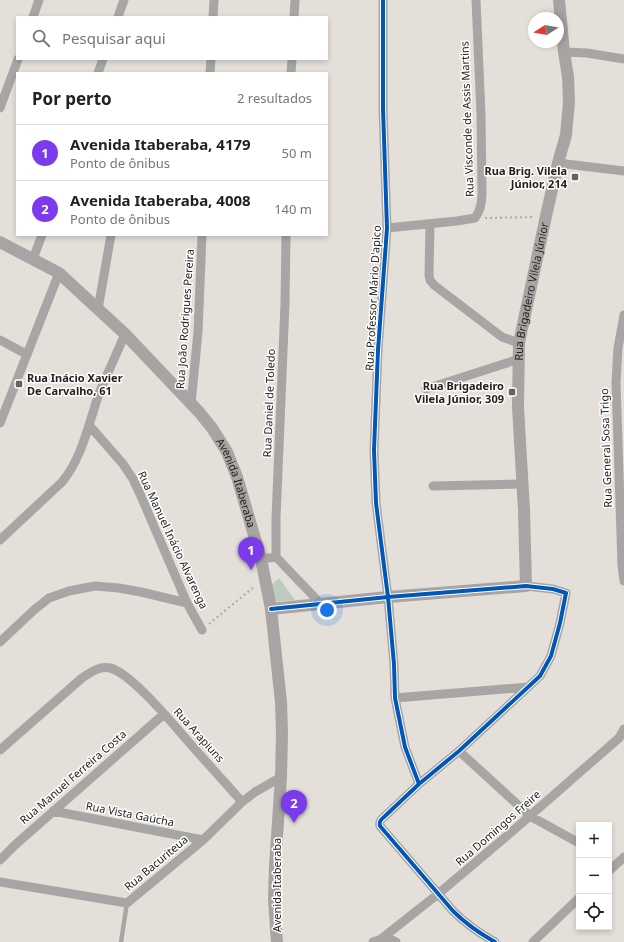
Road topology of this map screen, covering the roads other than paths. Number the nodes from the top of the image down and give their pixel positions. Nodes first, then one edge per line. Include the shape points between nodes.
1 (39, 0) edge
2 (124, 0) edge
3 (214, 0) edge
4 (295, 0) edge
5 (383, 0) edge
6 (476, 0) edge
7 (559, 0) edge
8 (33, 16) edge
9 (118, 16) edge
10 (213, 16) edge
11 (294, 16) edge
12 (564, 52) junction
13 (624, 59) edge
14 (18, 60) edge
15 (103, 60) edge
16 (211, 60) edge
17 (292, 60) edge
18 (98, 72) edge
19 (210, 72) edge
20 (292, 72) edge
21 (0, 108) edge
22 (558, 163) junction
23 (624, 171) edge
24 (430, 224) junction
25 (386, 228) junction
26 (42, 236) edge
27 (111, 236) edge
28 (202, 236) edge
29 (286, 236) edge
30 (0, 242) edge
31 (33, 259) junction
32 (59, 273) junction
33 (98, 309) junction
34 (624, 315) edge
35 (125, 334) junction
36 (0, 340) edge
37 (519, 343) junction
38 (26, 354) junction
39 (519, 359) junction
40 (426, 389) dead end
41 (191, 404) junction
42 (0, 423) edge
43 (89, 425) junction
44 (522, 484) junction
45 (432, 486) dead end
46 (0, 540) edge
47 (276, 557) junction
48 (261, 559) junction
49 (624, 581) edge
50 (526, 586) junction
51 (388, 597) junction
52 (187, 603) junction
53 (321, 604) junction
54 (271, 609) junction
55 (202, 630) road end
56 (0, 642) edge
57 (528, 688) junction
58 (395, 698) junction
59 (164, 714) junction
60 (624, 729) edge
61 (0, 750) edge
62 (459, 751) junction
63 (281, 777) junction
64 (420, 784) junction
65 (242, 802) junction
66 (53, 811) junction
67 (530, 816) junction
68 (203, 840) junction
69 (576, 841) edge
70 (0, 860) edge
71 (0, 882) edge
72 (438, 894) junction
73 (576, 901) edge
74 (127, 903) junction
75 (377, 940) edge
76 (121, 942) edge
77 (277, 942) edge
78 (396, 942) edge
79 (495, 942) edge
80 (533, 942) edge

1 - 8 street
2 - 9 street
3 - 10 street
4 - 11 street
5 - 25 street, Rua Professor Mário D'apico
6 - 24 street, Rua Visconde de Assis Martins via 481,114 481,204 475,218
7 - 12 street, Rua Brigadeiro Vilela Júnior
12 - 13 street
12 - 22 street, Rua Brigadeiro Vilela Júnior via 569,102 566,135
14 - 21 street
15 - 18 street
16 - 19 street
17 - 20 street
22 - 23 street
22 - 37 street, Rua Brigadeiro Vilela Júnior
24 - 25 street
24 - 37 street via 430,280 502,337
25 - 51 street, Rua Professor Mário D'apico via 374,450 376,504
26 - 31 street
27 - 33 street
28 - 41 street, Rua João Rodrigues Pereira via 198,332
29 - 47 street, Rua Daniel de Toledo
30 - 31 street, Avenida Itaberaba
31 - 32 street, Avenida Itaberaba
32 - 33 street, Avenida Itaberaba
32 - 38 street
33 - 35 street, Avenida Itaberaba
34 - 49 street, Rua General Sosa Trigo via 618,348 616,382
35 - 41 street, Avenida Itaberaba
35 - 43 street via 100,391
36 - 38 street
37 - 39 street, Rua Brigadeiro Vilela Júnior
38 - 42 street
39 - 40 street
39 - 44 street, Rua Brigadeiro Vilela Júnior
41 - 48 street, Avenida Itaberaba via 212,428 227,452
43 - 46 street via 75,462 62,482
43 - 52 street, Rua Manuel Inácio Alvarenga via 133,479
44 - 45 street
44 - 50 street, Rua Brigadeiro Vilela Júnior
47 - 48 street
47 - 53 street
48 - 54 street, Avenida Itaberaba
50 - 51 street
50 - 57 street via 566,593 551,656 540,676
51 - 53 street
51 - 58 street, Rua Professor Mário D'apico
52 - 55 street, Rua Manuel Inácio Alvarenga
52 - 56 street via 119,588 94,586 69,591 49,598
53 - 54 street
54 - 63 street, Avenida Itaberaba via 281,702
57 - 58 street
57 - 62 street
58 - 64 street, Rua Professor Mário D'apico via 405,747
59 - 61 street, Rua Arapiuns via 137,685 119,672 101,668 82,678
59 - 65 street, Rua Arapiuns
59 - 66 street, Rua Manuel Ferreira Costa
60 - 67 street, Rua Domingos Freire via 618,738
62 - 64 street
62 - 67 street
63 - 65 street, Rua Bacuriteua
63 - 77 street, Avenida Itaberaba via 274,900
64 - 72 street via 380,820 379,824
65 - 68 street, Rua Bacuriteua
66 - 68 street, Rua Vista Gaúcha
66 - 70 street, Rua Manuel Ferreira Costa
67 - 69 street
67 - 72 street, Rua Domingos Freire
68 - 74 street, Rua Bacuriteua
71 - 74 street, Rua Bacuriteua
72 - 75 street, Rua Domingos Freire
72 - 79 street via 466,923
73 - 80 street
74 - 76 lane
75 - 78 street

